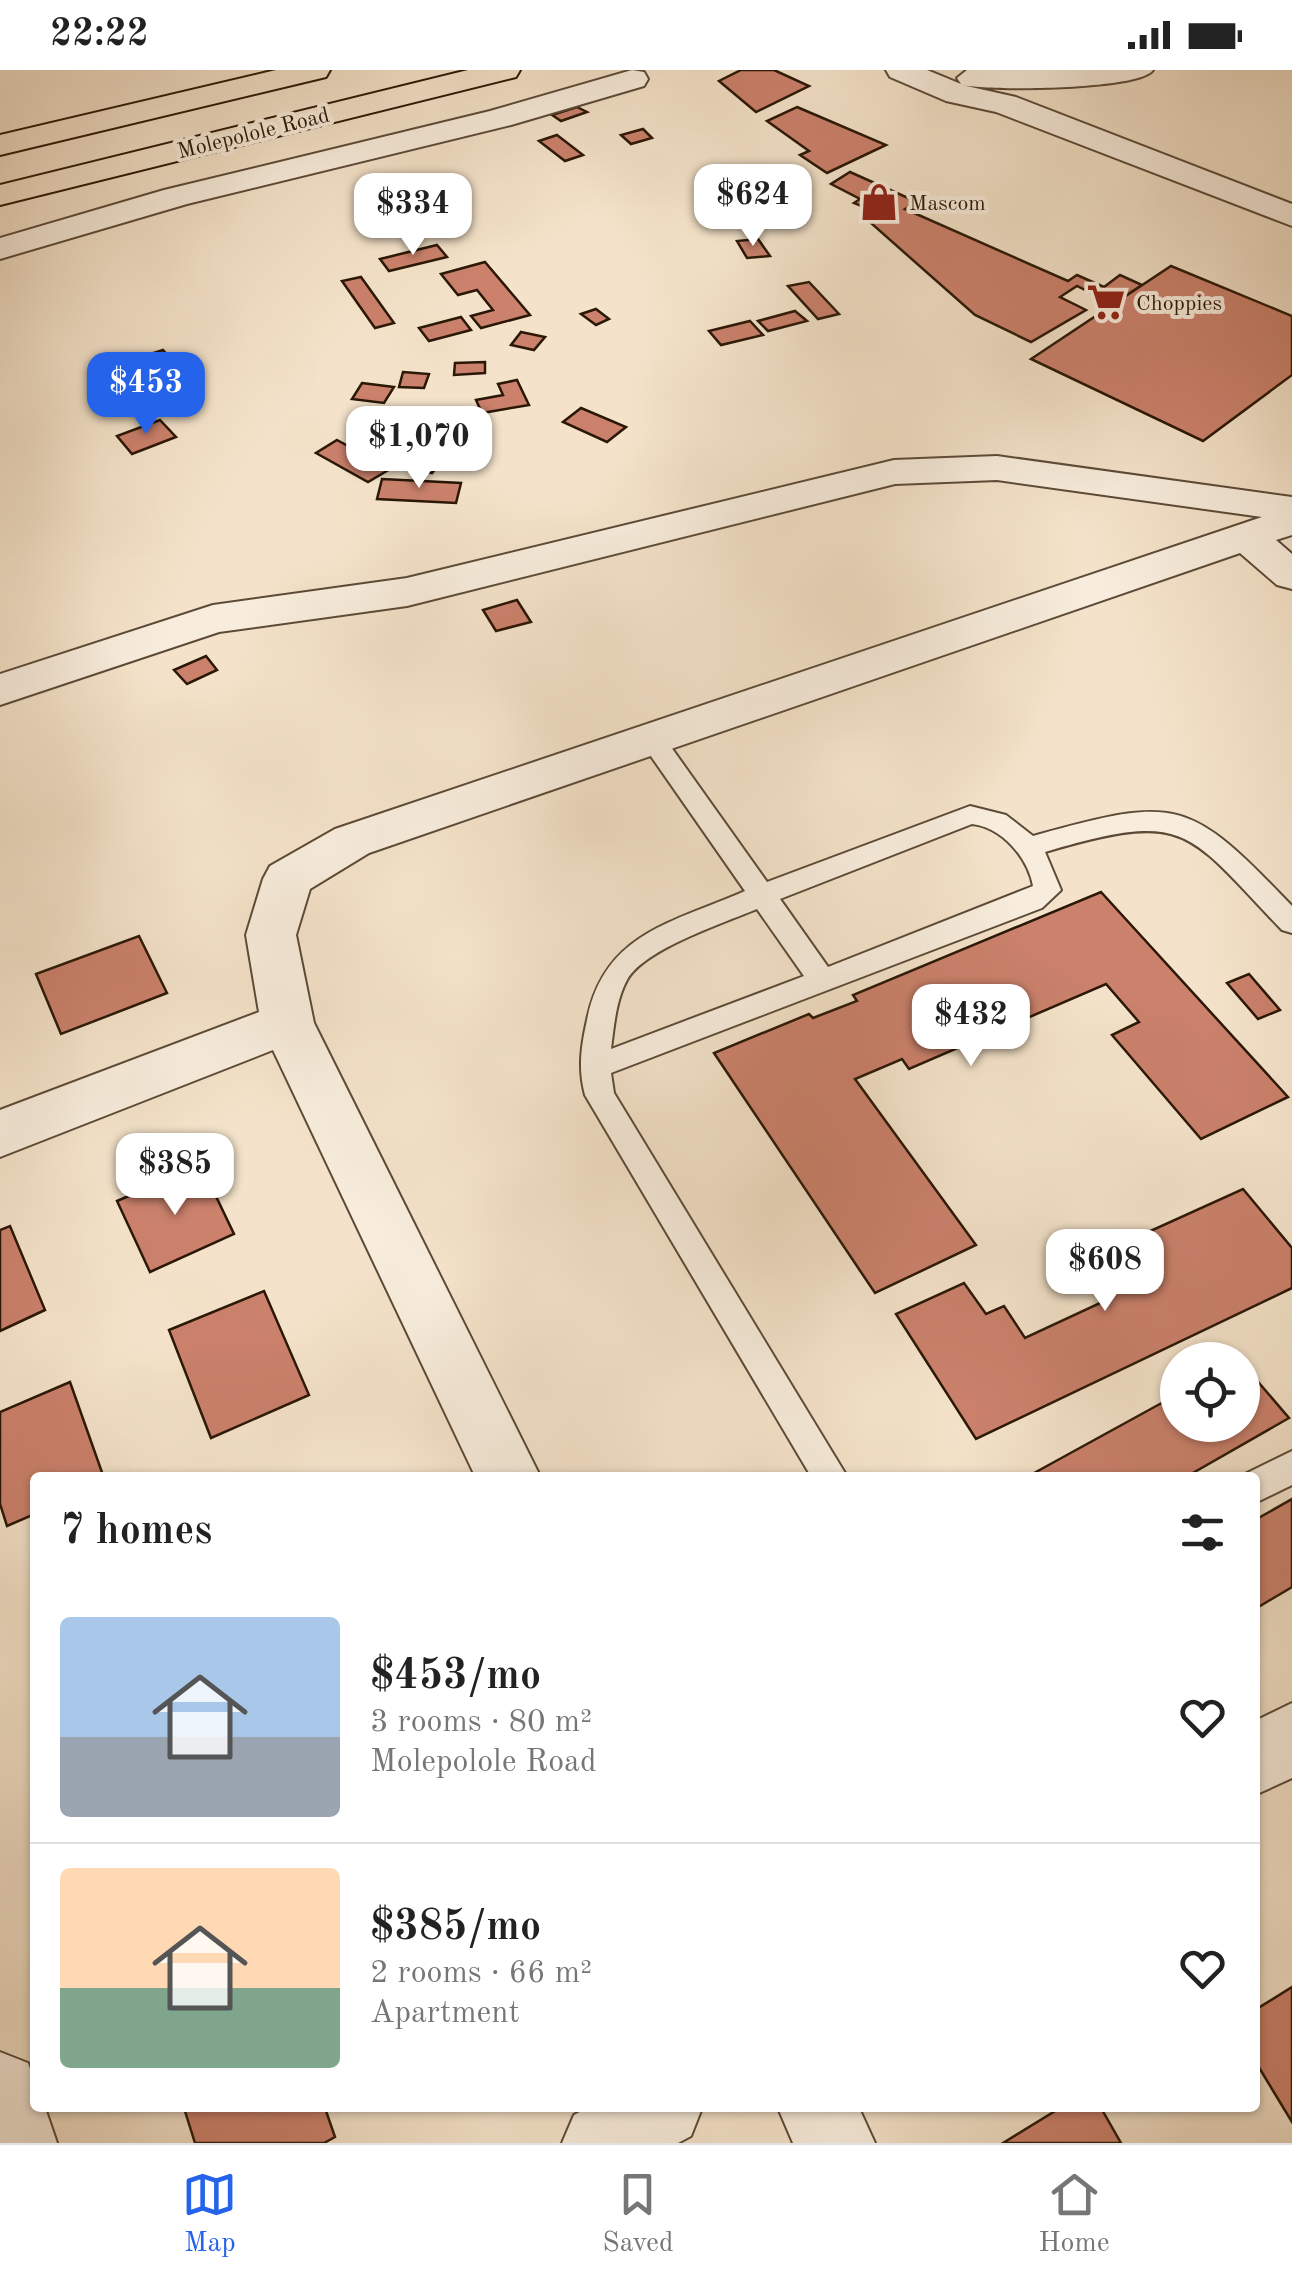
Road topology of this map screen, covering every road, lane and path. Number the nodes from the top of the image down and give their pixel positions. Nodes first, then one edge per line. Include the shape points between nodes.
1 (316, 70) edge
2 (506, 70) edge
3 (900, 70) edge
4 (1138, 70) edge
5 (949, 74) edge
6 (633, 78) dead end
7 (1005, 104) junction
8 (0, 145) edge
9 (0, 195) edge
10 (1292, 216) edge
11 (0, 249) edge
12 (1292, 509) edge
13 (1292, 521) edge
14 (1247, 536) junction
15 (1292, 576) edge
16 (0, 690) edge
17 (652, 739) junction
18 (1026, 848) junction
19 (761, 894) junction
20 (1292, 922) edge
21 (821, 979) junction
22 (287, 1023) junction
23 (593, 1068) junction
24 (0, 1134) edge
25 (1292, 1467) edge
26 (506, 1472) edge
27 (827, 1472) edge
28 (1260, 1484) edge
29 (1292, 1738) edge
30 (1260, 1757) edge
31 (0, 2091) edge
32 (656, 2112) edge
33 (819, 2112) edge
34 (16, 2143) edge
35 (602, 2143) edge
36 (835, 2143) edge

1 - 8 main road, Molepolole Road
2 - 9 main road, Molepolole Road
3 - 7 street
4 - 5 street via 1053,78
5 - 7 street
6 - 11 street
7 - 10 street
12 - 16 street via 997,468 894,472 406,592 213,619
13 - 14 street
14 - 15 street
14 - 17 street
17 - 19 lane
17 - 22 street via 352,841 288,879 271,936
18 - 19 lane via 1001,822 970,815
18 - 20 lane via 1130,820 1175,824 1198,832
18 - 21 lane via 1047,878 1047,890 1032,902
19 - 21 lane
19 - 23 lane via 638,952 619,969
21 - 23 lane
22 - 24 street
22 - 26 street
23 - 27 lane via 600,1096
25 - 28 lane
29 - 30 street
31 - 34 street
32 - 35 street
33 - 36 street

